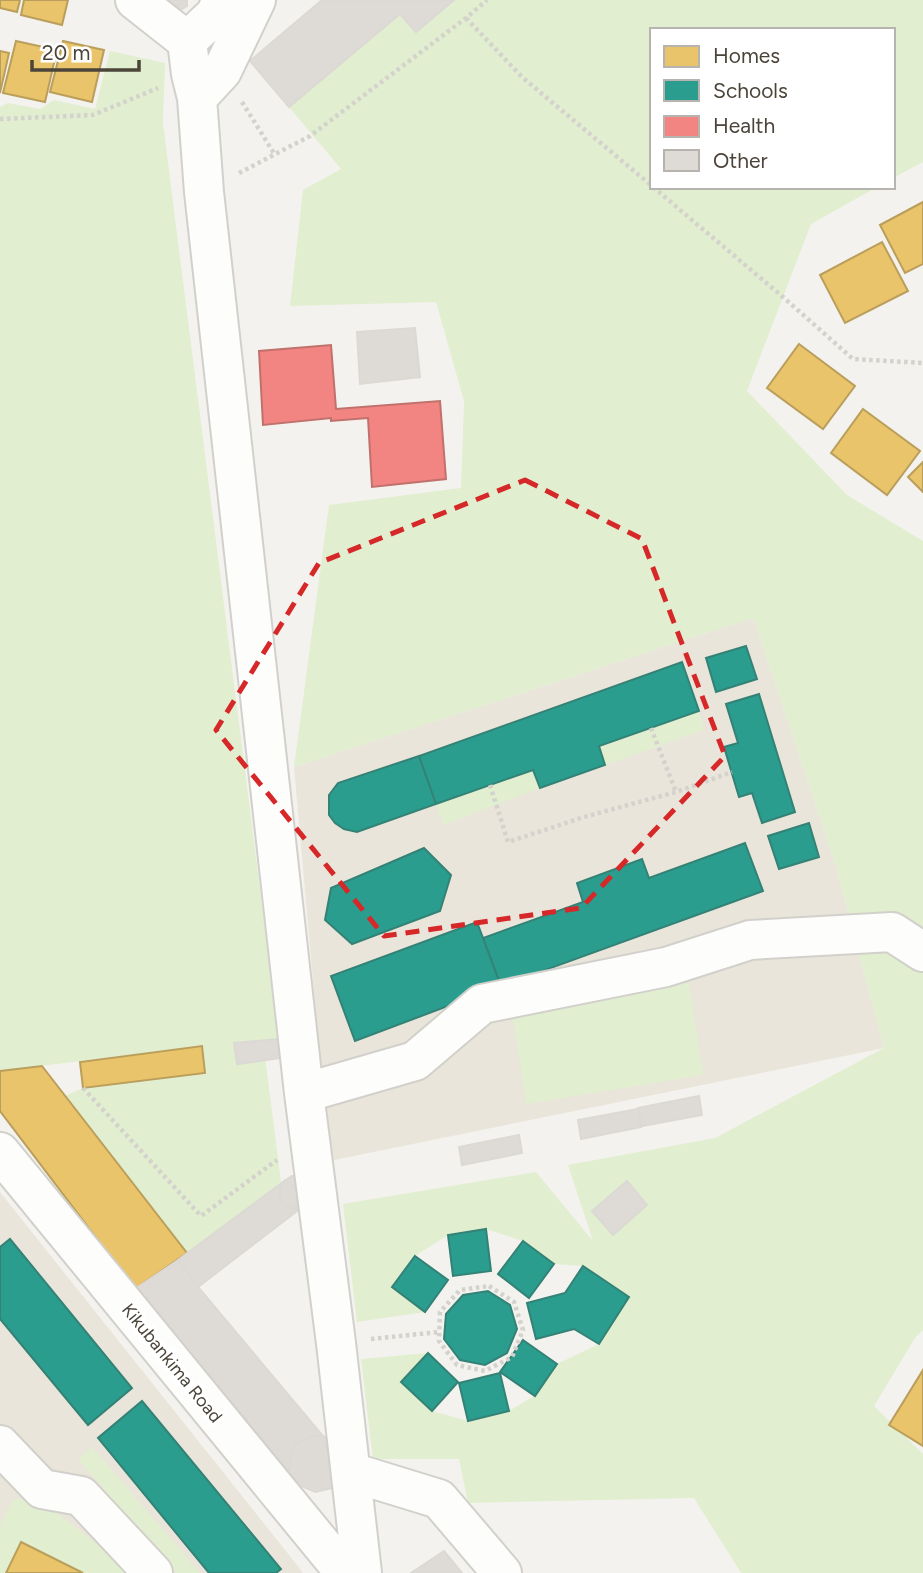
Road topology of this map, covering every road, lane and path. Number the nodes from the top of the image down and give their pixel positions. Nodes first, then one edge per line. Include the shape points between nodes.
1 (135, 0) edge
2 (221, 0) edge
3 (256, 0) edge
4 (487, 0) edge
5 (467, 18) junction
6 (199, 71) junction
7 (0, 119) edge
8 (275, 155) junction
9 (650, 185) edge
10 (654, 189) edge
11 (204, 192) junction
12 (923, 363) edge
13 (651, 728) dead end
14 (732, 772) dead end
15 (490, 785) dead end
16 (676, 792) junction
17 (923, 951) edge
18 (83, 1088) dead end
19 (304, 1093) junction
20 (310, 1136) junction
21 (0, 1152) edge
22 (439, 1332) junction
23 (359, 1340) dead end
24 (0, 1445) edge
25 (351, 1472) junction
26 (153, 1573) edge
27 (345, 1573) edge
28 (362, 1573) edge
29 (502, 1573) edge

1 - 6 street
2 - 6 street
3 - 6 street
4 - 5 path
5 - 8 path via 310,136
5 - 9 path via 522,77
6 - 7 path via 93,115
6 - 8 path
6 - 11 street
8 - 11 path
10 - 12 path via 853,359
11 - 19 street
13 - 16 path
14 - 16 path
15 - 16 path via 508,842
17 - 19 street via 892,932 750,940 666,967 482,1003 415,1062
18 - 20 path via 201,1216
19 - 20 street
20 - 25 street
21 - 27 street, Kikubankima Road
22 - 22 path via 440,1311 460,1290 489,1286 514,1302 523,1330 512,1357 485,1371 457,1365 439,1341
22 - 23 path
24 - 26 street via 42,1489 81,1496
25 - 28 street
25 - 29 street via 439,1499

